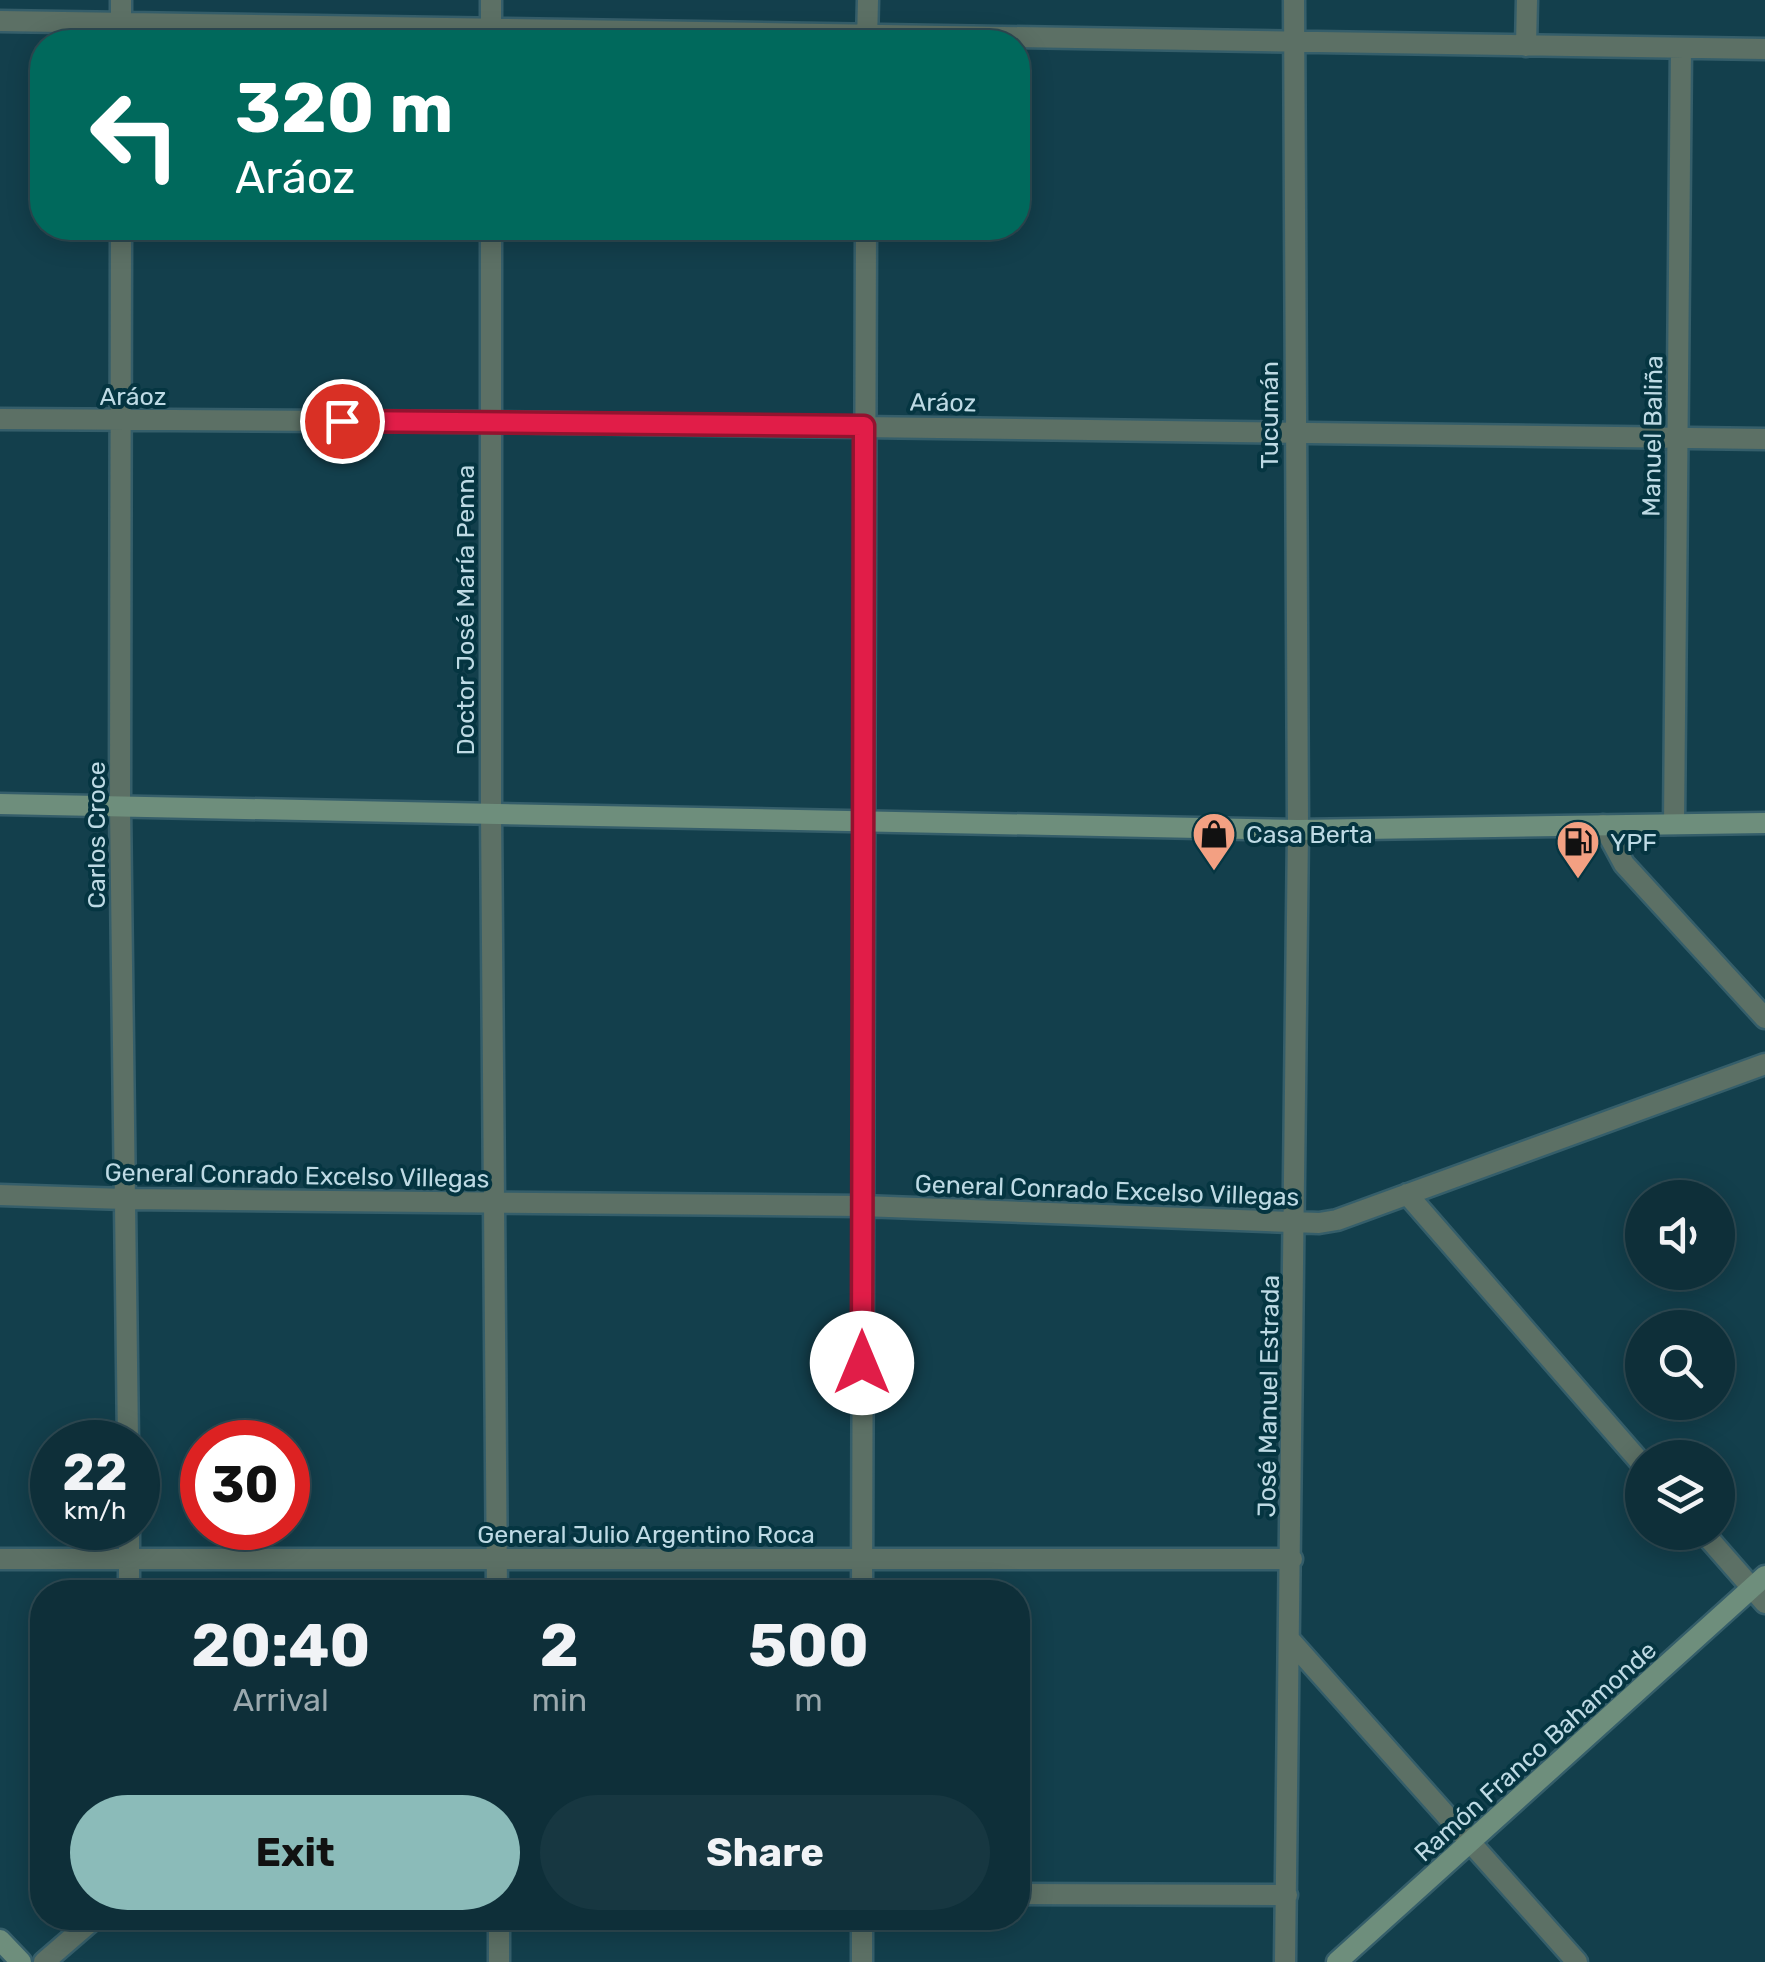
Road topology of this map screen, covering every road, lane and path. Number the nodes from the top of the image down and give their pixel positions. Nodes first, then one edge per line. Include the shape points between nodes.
1 (121, 0) edge
2 (491, 0) edge
3 (868, 0) edge
4 (1294, 0) edge
5 (1527, 0) edge
6 (0, 21) edge
7 (91, 30) edge
8 (121, 30) edge
9 (491, 30) edge
10 (867, 30) edge
11 (1030, 40) edge
12 (1293, 42) junction
13 (1526, 46) junction
14 (1681, 48) junction
15 (1765, 49) edge
16 (121, 240) edge
17 (490, 240) edge
18 (866, 240) edge
19 (0, 419) edge
20 (121, 421) junction
21 (490, 422) junction
22 (864, 426) junction
23 (1294, 432) junction
24 (1678, 437) junction
25 (1765, 439) edge
26 (0, 804) edge
27 (120, 806) junction
28 (490, 813) junction
29 (863, 822) junction
30 (1765, 823) edge
31 (1674, 824) junction
32 (1603, 825) junction
33 (1298, 830) junction
34 (1765, 1018) edge
35 (1765, 1064) edge
36 (1406, 1194) junction
37 (0, 1195) edge
38 (125, 1199) junction
39 (495, 1202) junction
40 (862, 1206) junction
41 (1295, 1223) junction
42 (128, 1420) edge
43 (1625, 1445) edge
44 (129, 1550) edge
45 (1721, 1550) edge
46 (0, 1559) edge
47 (129, 1559) junction
48 (497, 1559) junction
49 (862, 1559) junction
50 (1292, 1559) junction
51 (129, 1580) edge
52 (497, 1580) edge
53 (862, 1580) edge
54 (1760, 1589) edge
55 (1289, 1639) junction
56 (1473, 1842) junction
57 (1030, 1894) edge
58 (1287, 1896) junction
59 (81, 1930) edge
60 (499, 1930) edge
61 (862, 1930) edge
62 (0, 1940) edge
63 (21, 1962) edge
64 (44, 1962) edge
65 (499, 1962) edge
66 (862, 1962) edge
67 (1285, 1962) edge
68 (1338, 1962) edge
69 (1578, 1962) edge

1 - 8 street
2 - 9 street
3 - 10 street
4 - 12 street, Tucumán
5 - 13 street
6 - 7 street
11 - 12 street
12 - 13 street
12 - 23 street, Tucumán
13 - 14 street
14 - 15 street
14 - 24 street, Manuel Baliña
16 - 20 street, Carlos Croce
17 - 21 street, Doctor José María Penna
18 - 22 street
19 - 20 street, Aráoz
20 - 21 street, Aráoz
20 - 27 street, Carlos Croce
21 - 22 street, Aráoz
21 - 28 street, Doctor José María Penna
22 - 23 street, Aráoz
22 - 29 street
23 - 24 street, Aráoz
23 - 33 street, Tucumán
24 - 25 street, Aráoz
24 - 31 street, Manuel Baliña
26 - 27 main road
27 - 28 main road
27 - 38 street, Carlos Croce
28 - 29 main road
28 - 39 street, Doctor José María Penna
29 - 33 main road
29 - 40 street
30 - 31 main road
31 - 32 main road
32 - 33 main road
32 - 34 street via 1624,864
33 - 41 street, José Manuel Estrada
35 - 36 street, General Conrado Excelso Villegas
36 - 41 street, General Conrado Excelso Villegas via 1337,1220
36 - 43 street
37 - 38 street, General Conrado Excelso Villegas
38 - 39 street, General Conrado Excelso Villegas
38 - 42 street, Carlos Croce
39 - 40 street, General Conrado Excelso Villegas
39 - 48 street, Doctor José María Penna
40 - 41 street, General Conrado Excelso Villegas
40 - 49 street
41 - 50 street, José Manuel Estrada
44 - 47 street
45 - 54 street
46 - 47 street, General Julio Argentino Roca
47 - 48 street, General Julio Argentino Roca
47 - 51 street
48 - 49 street, General Julio Argentino Roca
48 - 52 street, Doctor José María Penna
49 - 50 street, General Julio Argentino Roca
49 - 53 street
50 - 55 street, José Manuel Estrada
54 - 56 main road, Ramón Franco Bahamonde
55 - 56 street
55 - 58 street, José Manuel Estrada
56 - 68 main road, Ramón Franco Bahamonde
56 - 69 street
57 - 58 street
58 - 67 street, José Manuel Estrada
59 - 64 street
60 - 65 street
61 - 66 street
62 - 63 main road

